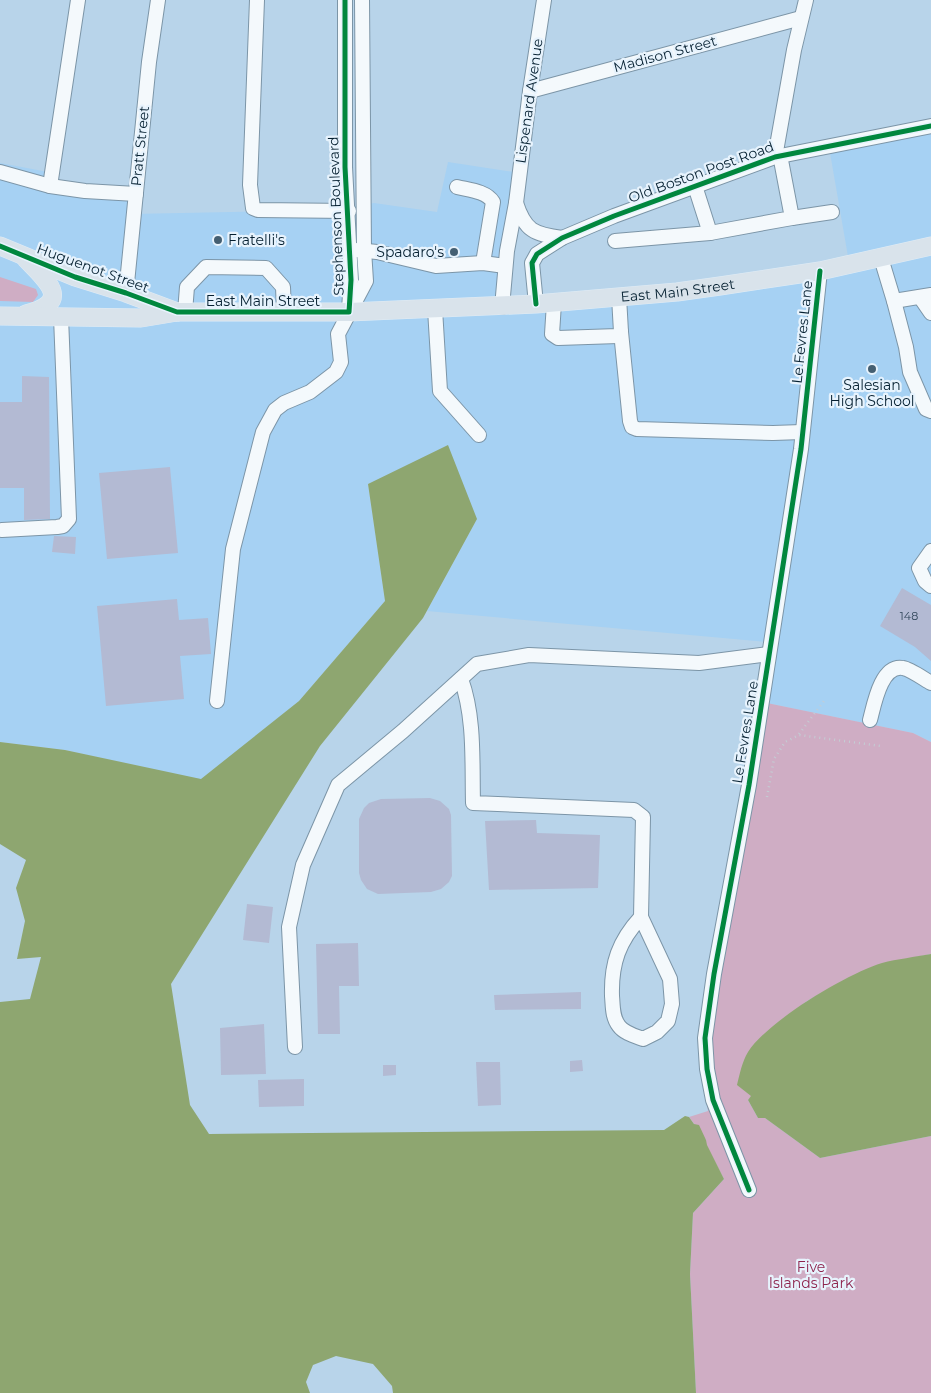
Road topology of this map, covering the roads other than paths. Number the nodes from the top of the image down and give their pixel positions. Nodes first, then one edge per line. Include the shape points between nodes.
1 (78, 0) edge
2 (158, 0) edge
3 (258, 0) edge
4 (345, 0) edge
5 (362, 0) edge
6 (544, 0) edge
7 (806, 0) edge
8 (801, 18) junction
9 (530, 91) junction
10 (931, 126) edge
11 (777, 156) junction
12 (0, 172) edge
13 (50, 186) junction
14 (695, 186) junction
15 (457, 187) dead end
16 (136, 194) junction
17 (516, 203) junction
18 (349, 211) junction
19 (832, 212) dead end
20 (792, 218) junction
21 (710, 232) junction
22 (562, 238) junction
23 (615, 240) dead end
24 (0, 246) edge
25 (931, 246) edge
26 (349, 249) junction
27 (364, 250) junction
28 (20, 253) junction
29 (881, 258) junction
30 (483, 263) junction
31 (505, 266) junction
32 (820, 271) junction
33 (126, 292) junction
34 (926, 296) edge
35 (619, 297) junction
36 (894, 301) junction
37 (554, 303) junction
38 (536, 304) junction
39 (502, 307) junction
40 (435, 309) junction
41 (284, 311) junction
42 (181, 312) junction
43 (349, 312) junction
44 (931, 313) edge
45 (8, 316) edge
46 (61, 317) junction
47 (621, 332) junction
48 (931, 411) edge
49 (802, 432) junction
50 (479, 435) dead end
51 (2, 530) dead end
52 (931, 551) edge
53 (931, 586) edge
54 (769, 654) junction
55 (461, 679) junction
56 (931, 682) edge
57 (217, 701) dead end
58 (870, 720) dead end
59 (641, 917) junction
60 (295, 1047) dead end
61 (748, 1190) dead end

1 - 13 street
2 - 16 street, Pratt Street
3 - 18 street via 250,185 253,208
4 - 18 street, Stephenson Boulevard via 345,167
5 - 27 street, Stephenson Boulevard
6 - 9 street, Lispenard Avenue
7 - 8 street
8 - 9 street, Madison Street
8 - 11 street
9 - 17 street, Lispenard Avenue
10 - 11 street, Old Boston Post Road
11 - 14 street, Old Boston Post Road
11 - 20 street
12 - 13 street
13 - 16 street
14 - 21 street
14 - 22 street, Old Boston Post Road
15 - 30 street via 490,196 493,202
16 - 33 street, Pratt Street
17 - 22 street via 520,217 532,231
17 - 31 street, Lispenard Avenue
18 - 26 street, Stephenson Boulevard
19 - 20 street
20 - 21 street
21 - 23 street
22 - 38 street, Old Boston Post Road via 537,254 532,262
24 - 28 main road, Huguenot Street
25 - 29 main road, East Main Street
26 - 27 street
26 - 43 street, Stephenson Boulevard
27 - 30 street via 436,266
27 - 43 street, Stephenson Boulevard via 366,281
28 - 33 main road, Huguenot Street via 75,277
28 - 45 main road via 50,285 52,299 41,310
29 - 32 main road, East Main Street
29 - 36 street
30 - 31 street
31 - 39 street, Lispenard Avenue
32 - 35 main road, East Main Street
32 - 49 street, Le Fevres Lane
33 - 42 main road, Huguenot Street
34 - 36 street
34 - 44 street
35 - 37 main road, East Main Street
35 - 47 street
36 - 48 street via 910,372 926,410
37 - 38 main road, East Main Street
37 - 47 street via 552,334 558,338 618,336
38 - 39 main road, East Main Street
39 - 40 main road, East Main Street
40 - 43 main road, East Main Street
40 - 50 street via 440,391
41 - 42 main road, East Main Street
41 - 42 street via 283,287 266,268 206,268 187,287
41 - 43 main road, East Main Street
42 - 46 main road, East Main Street via 141,318
43 - 57 street via 338,334 341,362 336,372 310,392 275,410 263,432 233,549
45 - 46 main road, East Main Street
46 - 51 street via 69,519 57,527
47 - 49 street via 630,421 636,429
49 - 54 street, Le Fevres Lane
52 - 53 street via 920,568 925,581
54 - 55 street via 699,663 529,655 477,664
54 - 61 street, Le Fevres Lane via 706,1038 706,1070 713,1100
55 - 59 street via 467,696 473,803 634,810 643,818
55 - 60 street via 338,785 303,865 289,927
56 - 58 street via 903,668 893,669 878,690
59 - 59 street via 670,979 672,1004 668,1021 643,1039 619,1027 613,1013 612,975 615,959

